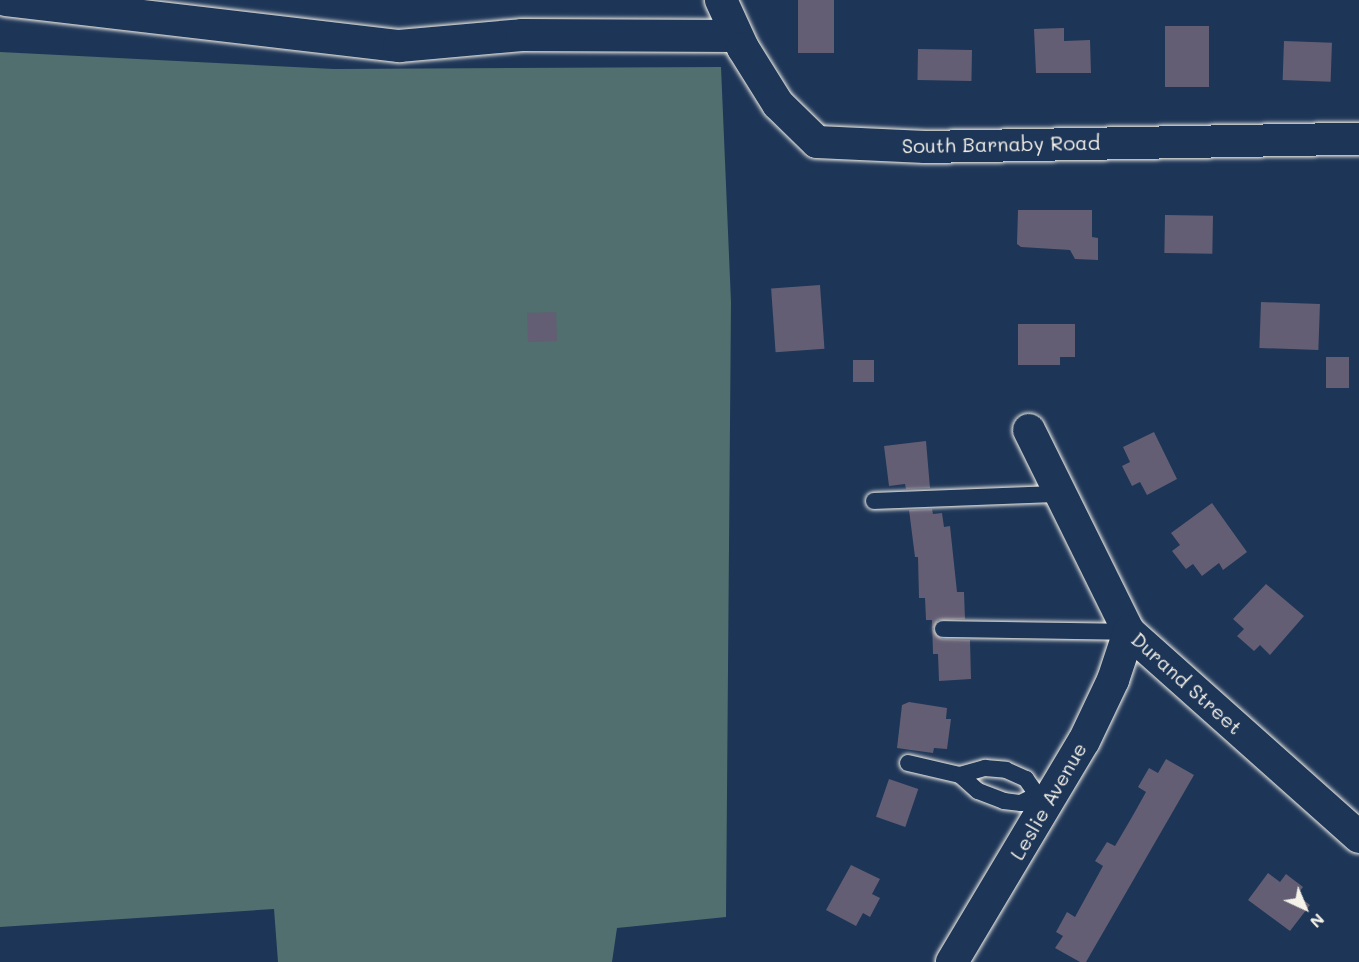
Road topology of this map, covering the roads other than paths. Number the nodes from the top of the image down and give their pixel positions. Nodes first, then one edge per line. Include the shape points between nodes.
1 (6, 0) edge
2 (721, 0) edge
3 (736, 36) junction
4 (1359, 139) edge
5 (1029, 430) dead end
6 (1060, 494) junction
7 (873, 501) dead end
8 (943, 629) dead end
9 (1129, 632) junction
10 (908, 763) dead end
11 (960, 775) junction
12 (1043, 797) junction
13 (1359, 837) edge
14 (952, 962) edge

1 - 3 street via 399,46 522,35
2 - 3 street, South Barnaby Road
3 - 4 street, South Barnaby Road via 778,104 802,132 817,142 925,147
5 - 6 street, Durand Street
6 - 7 lane
6 - 9 street, Durand Street
8 - 9 lane
9 - 12 street, Leslie Avenue via 1113,680
9 - 13 street, Durand Street
10 - 11 lane
11 - 12 lane via 978,791 1004,801 1021,803
11 - 12 lane via 985,768 1006,770 1026,779
12 - 14 street, Leslie Avenue

